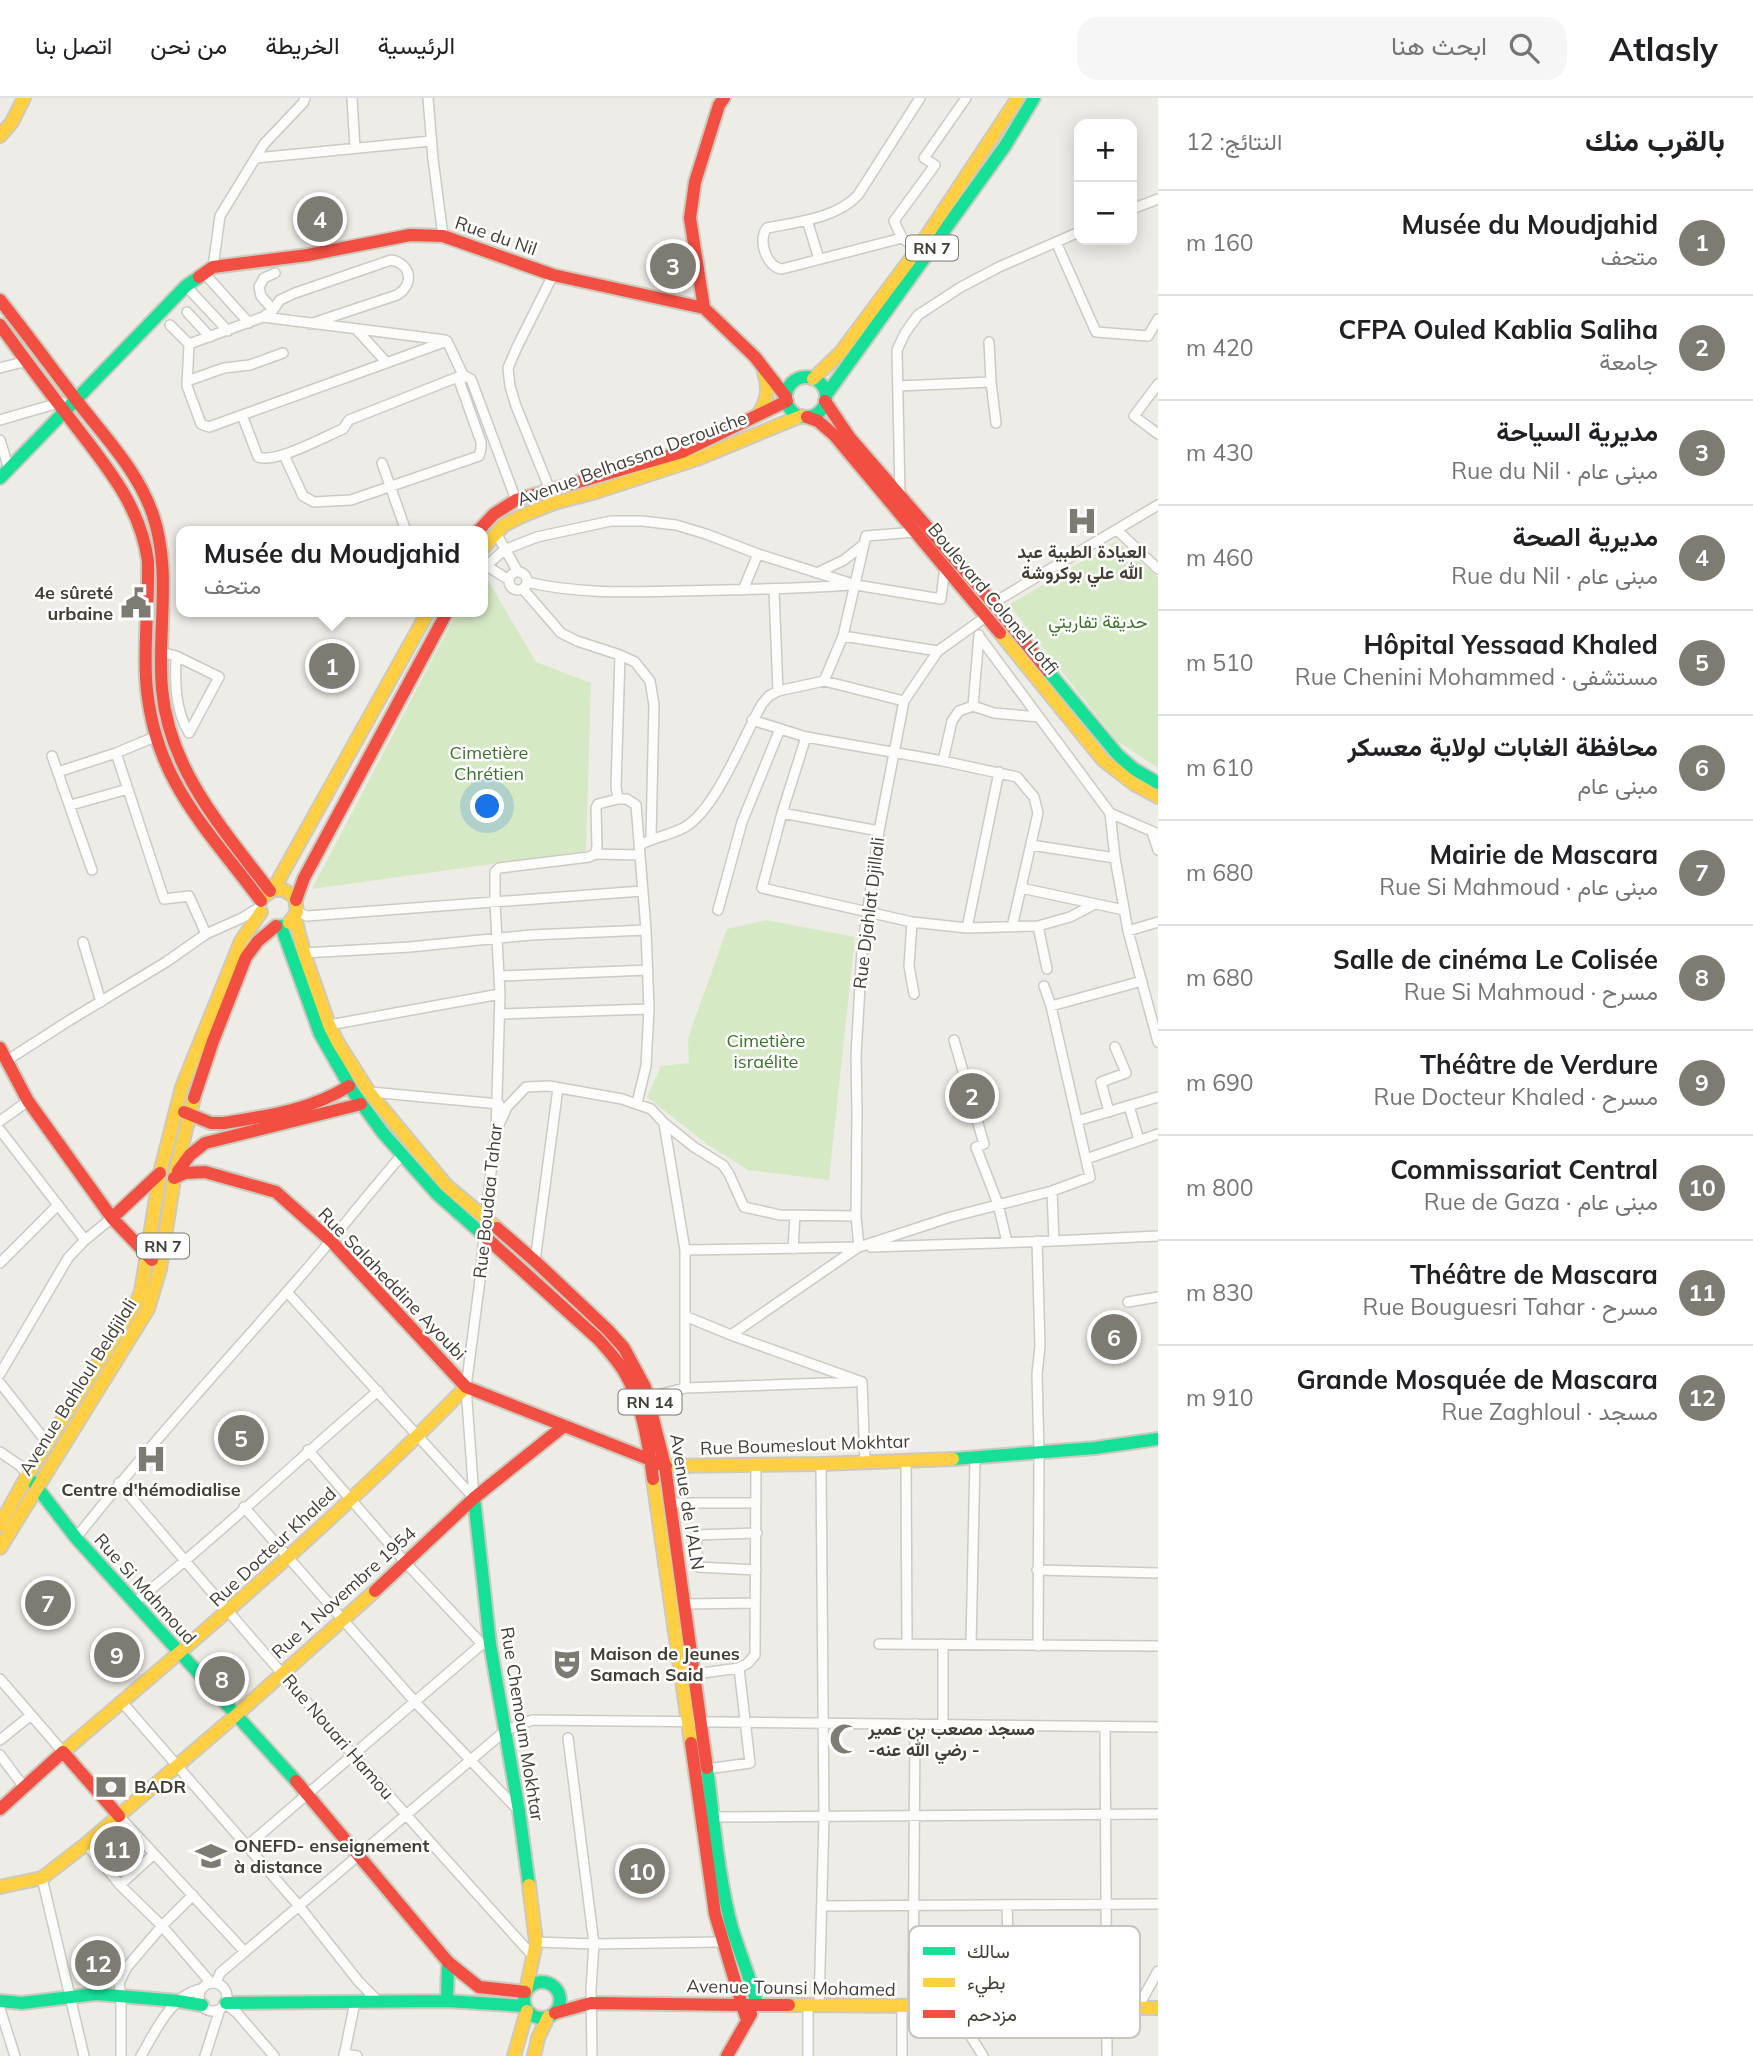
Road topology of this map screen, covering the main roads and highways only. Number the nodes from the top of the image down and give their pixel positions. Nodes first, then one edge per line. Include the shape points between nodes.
1 (24, 98) edge
2 (724, 98) edge
3 (1018, 98) edge
4 (1034, 98) edge
5 (0, 136) edge
6 (922, 252) junction
7 (0, 300) edge
8 (704, 308) junction
9 (0, 325) edge
10 (755, 357) junction
11 (799, 379) junction
12 (813, 379) junction
13 (825, 398) junction
14 (76, 399) junction
15 (786, 399) junction
16 (62, 408) junction
17 (758, 415) junction
18 (804, 416) junction
19 (4, 473) edge
20 (483, 526) edge
21 (488, 542) edge
22 (425, 617) edge
23 (443, 617) edge
24 (1158, 783) edge
25 (1158, 797) edge
26 (265, 900) junction
27 (296, 910) junction
28 (278, 926) junction
29 (0, 1048) edge
30 (349, 1086) junction
31 (361, 1104) junction
32 (175, 1113) junction
33 (190, 1113) junction
34 (160, 1173) junction
35 (174, 1178) junction
36 (112, 1218) junction
37 (146, 1255) junction
38 (160, 1266) junction
39 (466, 1387) junction
40 (564, 1426) junction
41 (1158, 1439) edge
42 (651, 1461) junction
43 (665, 1466) junction
44 (28, 1474) junction
45 (37, 1488) junction
46 (474, 1498) junction
47 (0, 1525) edge
48 (0, 1548) edge
49 (180, 1654) junction
50 (235, 1716) junction
51 (695, 1721) junction
52 (63, 1752) junction
53 (0, 1809) edge
54 (119, 1816) junction
55 (707, 1817) junction
56 (0, 1887) edge
57 (533, 1956) junction
58 (448, 1962) junction
59 (556, 1988) junction
60 (526, 1991) junction
61 (0, 2001) edge
62 (447, 2001) junction
63 (591, 2003) junction
64 (202, 2005) road end
65 (742, 2005) junction
66 (757, 2005) junction
67 (224, 2006) road end
68 (909, 2006) edge
69 (1140, 2007) edge
70 (1158, 2008) edge
71 (526, 2009) junction
72 (551, 2015) junction
73 (747, 2020) junction
74 (514, 2056) edge
75 (534, 2056) edge
76 (727, 2056) edge

1 - 5 main road
2 - 8 main road via 695,182 690,218
3 - 6 main road, RN 7
4 - 6 main road, RN 7 via 1005,146
6 - 12 main road, RN 7 via 841,352
6 - 13 main road, RN 7
7 - 14 main road
8 - 10 main road
8 - 14 main road, Rue du Nil via 553,275 443,236 410,234 209,270 186,286
9 - 16 main road
10 - 11 main road
10 - 15 main road
10 - 17 main road via 769,390
11 - 12 main road
11 - 15 main road via 790,386
12 - 13 main road via 822,385
13 - 18 main road via 819,412
13 - 24 main road, Boulevard Colonel Lotfi via 850,438 1084,716 1118,755
14 - 16 main road, Rue du Nil
14 - 26 main road via 139,485 157,530 164,705 174,744 204,805
15 - 17 main road, Avenue Belhassna Derouiche
15 - 18 main road via 792,410
16 - 19 main road, Rue du Nil
16 - 26 main road via 128,500 141,527 148,559 146,679 164,760 202,827
17 - 20 main road, Avenue Belhassna Derouiche via 682,453 516,500
18 - 21 main road, Avenue Belhassna Derouiche via 697,459 554,503 504,525
18 - 25 main road, Boulevard Colonel Lotfi via 834,435 1103,760
22 - 26 main road, RN 7
23 - 27 main road via 304,878
26 - 27 main road via 284,889
26 - 28 main road via 270,923
26 - 32 main road, Avenue Bahloul Beldjilali / RN 7 via 241,941 181,1087
27 - 28 main road via 289,923
27 - 43 main road, Avenue de l'ALN / RN 14 via 304,953 329,1025 369,1092 447,1186 590,1311 624,1348 645,1387
28 - 30 main road, Avenue de l'ALN / RN 14 via 320,1034
28 - 33 main road, Avenue Bahloul Beldjilali / RN 7 via 250,949
29 - 36 main road via 28,1101
30 - 31 main road, Avenue de l'ALN / RN 14
30 - 33 main road via 311,1104 224,1123 211,1123
31 - 35 main road via 205,1143
31 - 42 main road, Avenue de l'ALN / RN 14 via 437,1194 614,1357 635,1394
32 - 33 main road
32 - 34 main road, Avenue Bahloul Beldjilali / RN 7
33 - 35 main road, Avenue Bahloul Beldjilali / RN 7
34 - 36 main road
34 - 37 main road, Avenue Bahloul Beldjilali / RN 7
35 - 38 main road, Avenue Bahloul Beldjilali / RN 7
35 - 39 main road, Rue Salaheddine Ayoubi via 205,1172 276,1192 331,1241
36 - 37 main road
37 - 38 main road
37 - 44 main road, Avenue Bahloul Beldjilali / RN 7 via 136,1303
38 - 45 main road, Avenue Bahloul Beldjilali / RN 7 via 148,1309
39 - 40 main road, Rue Boumeslout Mokhtar
39 - 49 main road, Rue Docteur Khaled
40 - 42 main road, Rue Boumeslout Mokhtar
40 - 46 main road, Rue 1 Novembre 1954
41 - 43 main road, Rue Boumeslout Mokhtar via 975,1458
42 - 43 main road, Rue Boumeslout Mokhtar
42 - 51 main road, Avenue de l'ALN / RN 14
43 - 51 main road, Avenue de l'ALN / RN 14 via 695,1674
44 - 45 main road, Rue Si Mahmoud
44 - 47 main road, Avenue Bahloul Beldjilali / RN 7
45 - 48 main road, Avenue Bahloul Beldjilali / RN 7
45 - 49 main road, Rue Si Mahmoud
46 - 50 main road, Rue 1 Novembre 1954
46 - 57 main road, Rue Chemoum Mokhtar via 486,1644 519,1811 536,1942
49 - 50 main road, Rue Si Mahmoud
49 - 52 main road, Rue Docteur Khaled
50 - 54 main road, Rue 1 Novembre 1954
50 - 58 main road, Rue Si Mahmoud via 308,1794
51 - 55 main road, Avenue de l'ALN / RN 14
51 - 55 main road, Avenue de l'ALN / RN 14 via 707,1769
52 - 53 main road, Rue Docteur Khaled
52 - 54 main road
54 - 56 main road, Rue 1 Novembre 1954 via 41,1878
55 - 65 main road, Avenue de l'ALN / RN 14 via 715,1914
55 - 66 main road, Avenue de l'ALN / RN 14 via 733,1930
57 - 59 main road
57 - 60 main road, Rue Chemoum Mokhtar
58 - 60 main road, Rue Si Mahmoud via 480,1987
58 - 62 main road
59 - 60 main road via 544,1981 533,1983
59 - 63 main road, Avenue Tounsi Mohamed
59 - 72 main road via 561,2000
60 - 71 main road
61 - 64 main road via 22,2003 96,1994
62 - 67 main road
62 - 71 main road
63 - 65 main road, Avenue Tounsi Mohamed
63 - 72 main road, Avenue Tounsi Mohamed
65 - 66 main road, Avenue Tounsi Mohamed
65 - 73 main road, Avenue de l'ALN
66 - 68 main road, Avenue Tounsi Mohamed
66 - 73 main road
69 - 70 main road, Avenue Tounsi Mohamed
71 - 72 main road via 536,2017
71 - 74 main road
72 - 75 main road
73 - 76 main road

